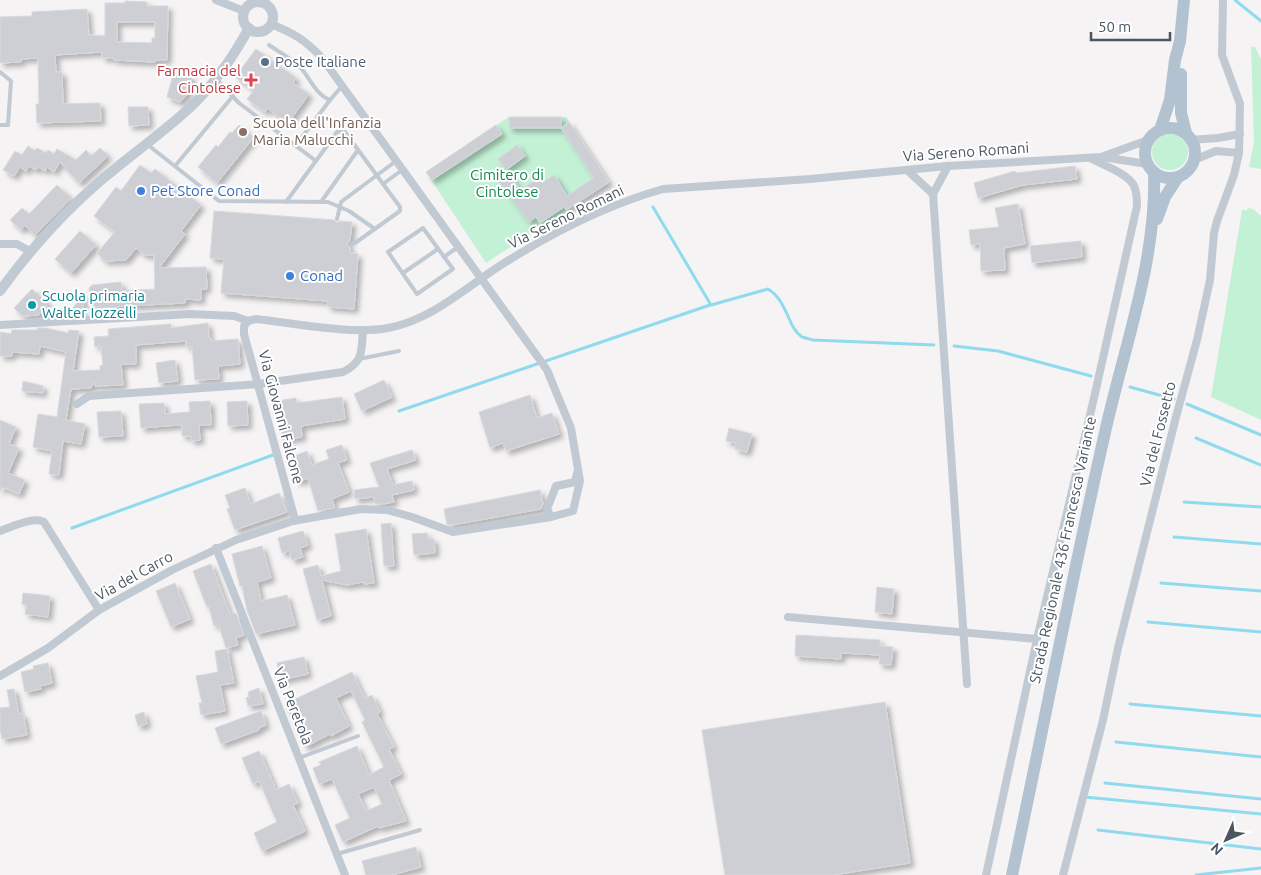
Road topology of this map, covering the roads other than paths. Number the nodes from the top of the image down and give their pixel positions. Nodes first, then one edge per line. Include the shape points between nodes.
1 (216, 0) edge
2 (1184, 0) edge
3 (268, 2) edge
4 (1222, 3) edge
5 (244, 11) junction
6 (271, 24) junction
7 (249, 28) junction
8 (1180, 41) junction
9 (269, 45) dead end
10 (0, 72) edge
11 (216, 79) junction
12 (342, 86) junction
13 (232, 96) junction
14 (330, 100) junction
15 (0, 126) edge
16 (1160, 130) junction
17 (1240, 134) junction
18 (1188, 137) junction
19 (1148, 140) junction
20 (147, 144) junction
21 (296, 145) junction
22 (358, 150) junction
23 (1239, 153) junction
24 (1102, 157) junction
25 (1090, 158) junction
26 (1194, 160) junction
27 (316, 161) junction
28 (396, 161) junction
29 (175, 166) junction
30 (948, 166) junction
31 (1151, 168) junction
32 (402, 170) junction
33 (907, 170) junction
34 (377, 175) junction
35 (1178, 177) junction
36 (383, 184) junction
37 (933, 194) junction
38 (286, 202) junction
39 (321, 202) junction
40 (339, 207) junction
41 (337, 220) dead end
42 (374, 229) junction
43 (1151, 233) junction
44 (0, 244) edge
45 (351, 244) dead end
46 (458, 247) junction
47 (438, 249) junction
48 (31, 252) junction
49 (444, 257) junction
50 (403, 273) junction
51 (481, 279) junction
52 (0, 291) edge
53 (248, 321) junction
54 (0, 325) edge
55 (363, 330) junction
56 (399, 351) dead end
57 (359, 359) junction
58 (259, 384) junction
59 (77, 404) dead end
60 (578, 469) junction
61 (551, 517) junction
62 (293, 522) junction
63 (0, 531) edge
64 (216, 548) junction
65 (99, 610) junction
66 (788, 617) dead end
67 (963, 633) junction
68 (1037, 639) junction
69 (0, 676) edge
70 (967, 684) dead end
71 (358, 736) dead end
72 (299, 758) junction
73 (420, 830) dead end
74 (337, 854) junction
75 (345, 875) edge
76 (986, 875) edge
77 (1012, 875) edge
78 (1063, 875) edge

1 - 5 street
2 - 8 main road
3 - 5 street via 254,2
3 - 6 street via 273,16
4 - 17 street, Via del Fossetto via 1222,55 1240,104
5 - 7 street via 244,20
6 - 7 street via 258,32
6 - 12 street via 295,34 312,48
7 - 11 street
8 - 16 main road via 1170,100
8 - 18 main road via 1180,102
9 - 14 lane via 299,66 319,93
10 - 15 lane via 11,81 8,125
11 - 13 lane
11 - 20 street via 186,112
12 - 14 lane
12 - 28 street
13 - 21 lane
13 - 29 lane
14 - 21 lane
16 - 18 main road via 1174,128
16 - 19 main road
17 - 18 street via 1218,138
17 - 23 street, Via del Fossetto
18 - 26 main road via 1194,150
19 - 24 street
19 - 31 main road via 1145,156
20 - 29 lane
20 - 48 street via 76,202
21 - 27 lane
22 - 27 lane via 345,132 339,132
22 - 34 lane
22 - 39 lane
23 - 26 street via 1216,151
23 - 78 street, Via del Fossetto via 1214,233 1210,280 1199,331
24 - 25 street, Via Sereno Romani
24 - 31 street
25 - 30 street, Via Sereno Romani
25 - 68 street via 1132,182 1137,206
26 - 35 main road
27 - 38 lane
28 - 32 street
28 - 34 lane
29 - 38 lane via 219,201
30 - 33 street, Via Sereno Romani
30 - 37 street
31 - 35 main road via 1161,176
31 - 43 main road
32 - 36 lane
32 - 46 street
33 - 37 street
33 - 51 street, Via Sereno Romani via 663,189 552,235
34 - 36 lane
34 - 40 lane via 341,202
35 - 43 main road via 1165,197
36 - 42 lane via 400,211
37 - 67 street
38 - 39 lane
39 - 40 lane
40 - 41 lane
40 - 42 lane
42 - 45 lane
43 - 77 main road, Strada Regionale 436 Francesca Variante via 1059,643
44 - 48 street via 17,244
46 - 49 lane
46 - 51 street
47 - 49 lane
47 - 50 lane
47 - 50 lane via 423,228 388,252
48 - 52 street
49 - 50 lane via 453,270 417,294
51 - 55 street, Via Sereno Romani via 434,311 411,321
51 - 60 street via 547,370 571,428
53 - 54 street, Via Sereno Romani via 234,316 190,314
53 - 55 street, Via Sereno Romani via 256,318
53 - 58 street, Via Giovanni Falcone via 244,334
55 - 57 street
56 - 57 lane
57 - 58 street via 342,372
58 - 59 street via 89,396
58 - 62 street, Via Giovanni Falcone
60 - 61 street, Via del Carro via 580,481 573,511
60 - 61 street via 575,482 556,486 547,509
61 - 62 street, Via del Carro via 453,532 387,510 362,509
62 - 64 street, Via del Carro
63 - 65 street via 32,521 44,522
64 - 65 street, Via del Carro
64 - 72 street, Via Peretola
65 - 69 street, Via del Carro via 48,648
66 - 67 street
67 - 68 street
67 - 70 street
68 - 76 street
71 - 72 lane
72 - 74 street, Via Peretola
73 - 74 lane
74 - 75 street, Via Peretola

